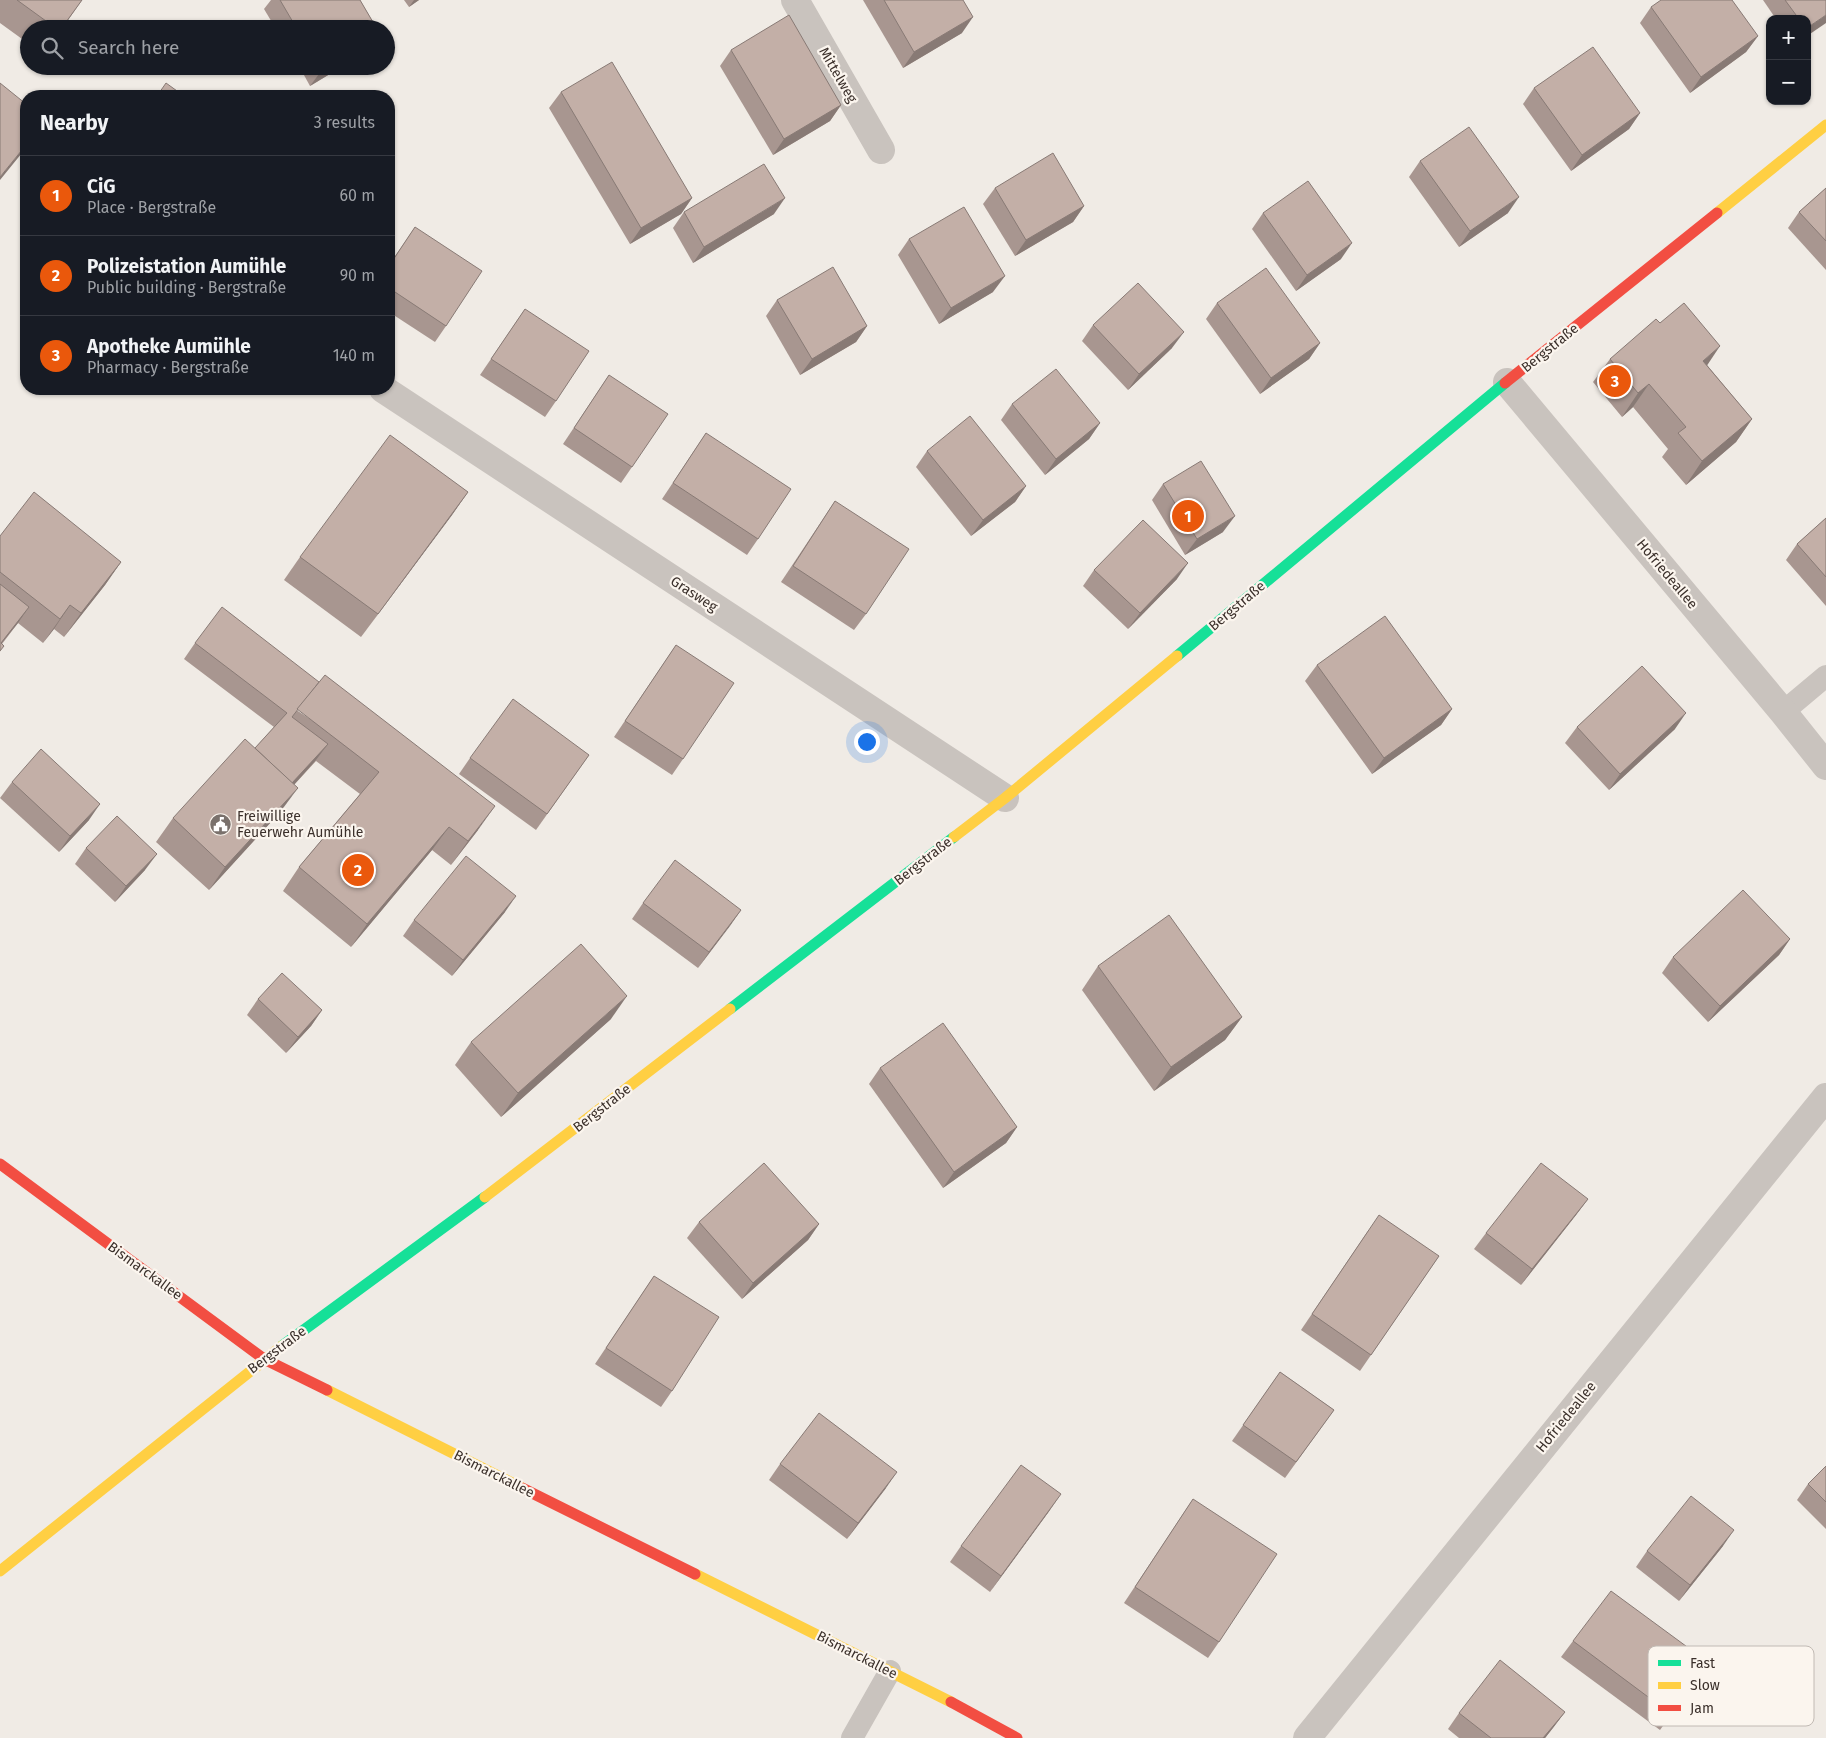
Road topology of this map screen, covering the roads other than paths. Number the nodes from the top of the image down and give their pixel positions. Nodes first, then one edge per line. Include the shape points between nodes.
1 (795, 0) edge
2 (1826, 125) edge
3 (881, 150) dead end
4 (1507, 382) junction
5 (392, 395) edge
6 (1826, 676) edge
7 (1783, 712) junction
8 (1826, 766) edge
9 (1005, 798) junction
10 (1826, 1097) edge
11 (0, 1164) edge
12 (264, 1358) junction
13 (0, 1572) edge
14 (890, 1671) junction
15 (852, 1738) edge
16 (1017, 1738) edge
17 (1307, 1738) edge

1 - 3 street, Mittelweg
2 - 4 street, Bergstraße
4 - 7 street, Hofriedeallee
4 - 9 street, Bergstraße
5 - 9 street, Grasweg
6 - 7 lane
7 - 8 street, Hofriedeallee
9 - 12 street, Bergstraße via 507,1181
10 - 17 street, Hofriedeallee
11 - 12 street, Bismarckallee
12 - 13 street, Bergstraße
12 - 14 street, Bismarckallee
14 - 15 lane
14 - 16 street, Bismarckallee

